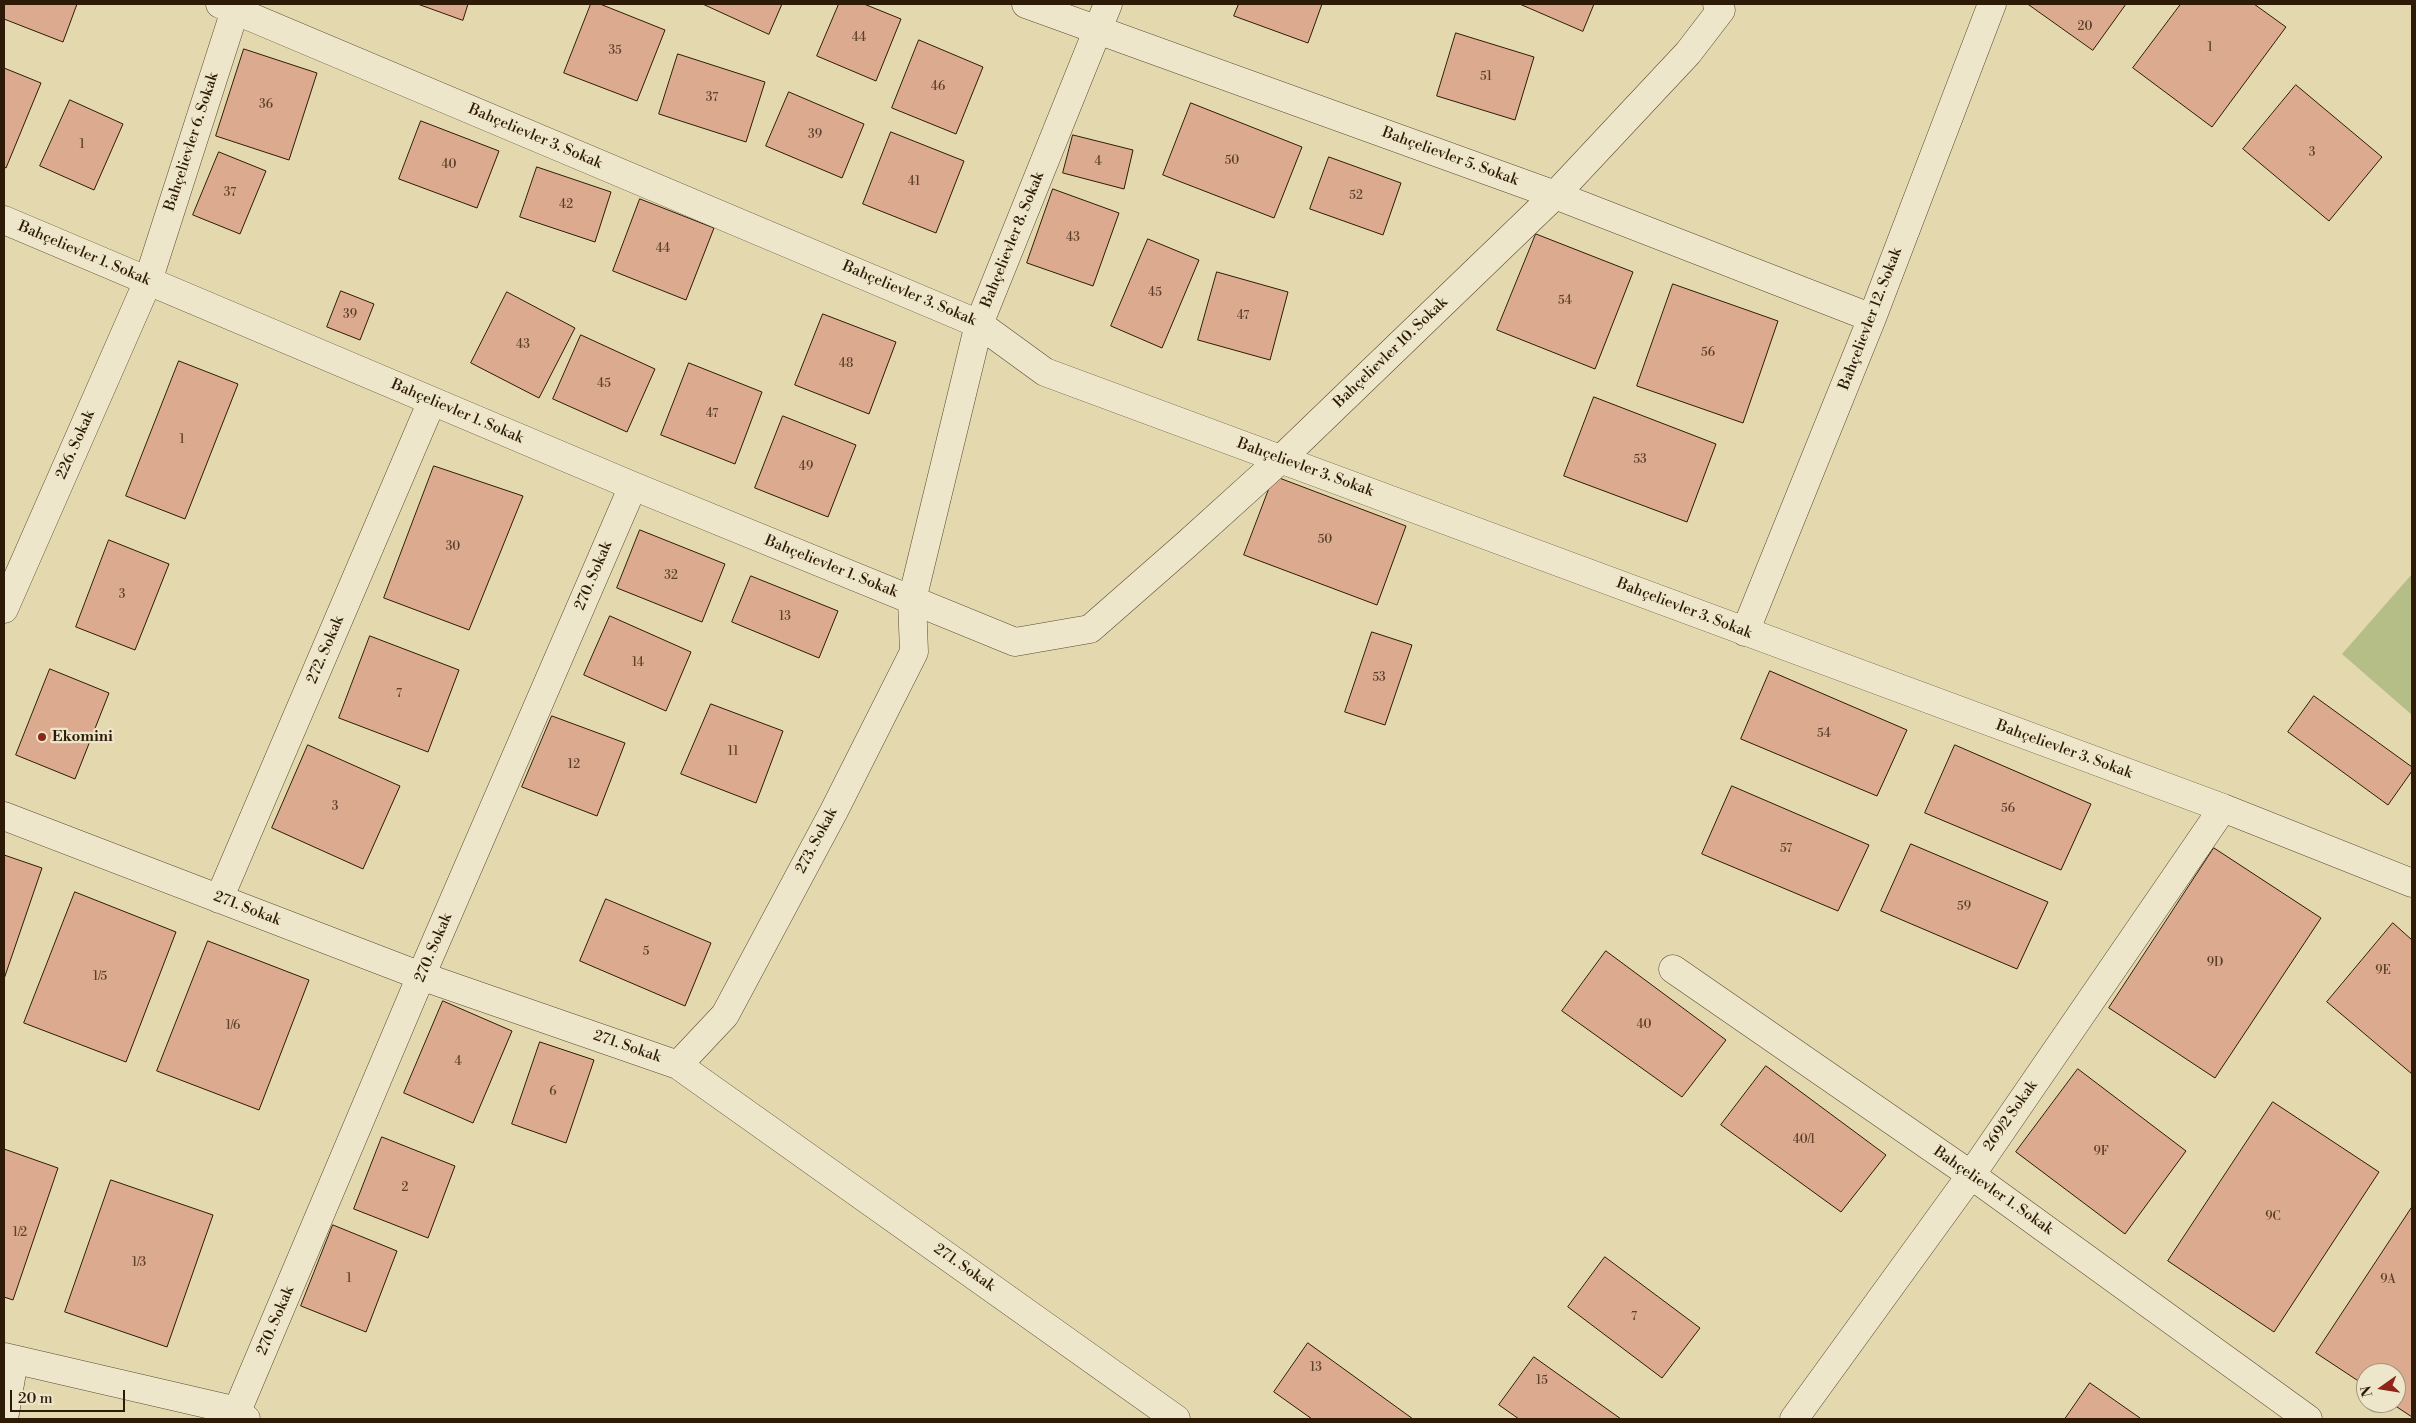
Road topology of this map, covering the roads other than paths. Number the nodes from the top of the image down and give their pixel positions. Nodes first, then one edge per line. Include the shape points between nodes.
1 (1026, 4) edge
2 (1108, 4) edge
3 (1992, 4) edge
4 (230, 6) edge
5 (1723, 6) edge
6 (1098, 30) junction
7 (1555, 195) junction
8 (4, 220) edge
9 (148, 281) junction
10 (1872, 318) junction
11 (980, 324) junction
12 (432, 401) junction
13 (1281, 458) junction
14 (634, 486) junction
15 (912, 600) junction
16 (4, 609) edge
17 (1745, 632) junction
18 (1015, 642) joint
19 (2223, 808) junction
20 (4, 816) edge
21 (2412, 883) edge
22 (219, 899) junction
23 (1673, 969) dead end
24 (421, 976) junction
25 (678, 1065) junction
26 (1971, 1175) junction
27 (9, 1358) edge
28 (242, 1415) edge
29 (4, 1419) edge
30 (1176, 1419) edge
31 (1794, 1419) edge
32 (2308, 1419) edge

1 - 6 street, Bahçelievler 5. Sokak
2 - 6 street, Bahçelievler 8. Sokak
3 - 10 street, Bahçelievler 12. Sokak
4 - 9 street, Bahçelievler 6. Sokak
4 - 11 street, Bahçelievler 3. Sokak
5 - 7 street, Bahçelievler 10. Sokak via 1688,53
6 - 7 street, Bahçelievler 5. Sokak
6 - 11 street, Bahçelievler 8. Sokak
7 - 10 street, Bahçelievler 5. Sokak
7 - 13 street, Bahçelievler 10. Sokak
8 - 9 street, Bahçelievler 1. Sokak
9 - 12 street, Bahçelievler 1. Sokak
9 - 16 street, 226. Sokak
10 - 17 street, Bahçelievler 12. Sokak
11 - 13 street, Bahçelievler 3. Sokak via 1046,372
11 - 15 street, Bahçelievler 8. Sokak
12 - 14 street, Bahçelievler 1. Sokak
12 - 22 street, 272. Sokak
13 - 17 street, Bahçelievler 3. Sokak
13 - 18 street, Bahçelievler 10. Sokak via 1090,629
14 - 15 street, Bahçelievler 1. Sokak
14 - 24 street, 270. Sokak
15 - 18 street, Bahçelievler 1. Sokak
15 - 25 street, 273. Sokak via 914,652 839,802 725,1015
17 - 19 street, Bahçelievler 3. Sokak
19 - 21 street, Bahçelievler 3. Sokak
19 - 26 street, 269/2 Sokak
20 - 22 street, 271. Sokak
22 - 24 street, 271. Sokak
23 - 26 street, Bahçelievler 1. Sokak
24 - 25 street, 271. Sokak
24 - 28 street, 270. Sokak
25 - 30 street, 271. Sokak
26 - 31 street, 269/2 Sokak
26 - 32 street, Bahçelievler 1. Sokak
27 - 28 street
27 - 29 street

